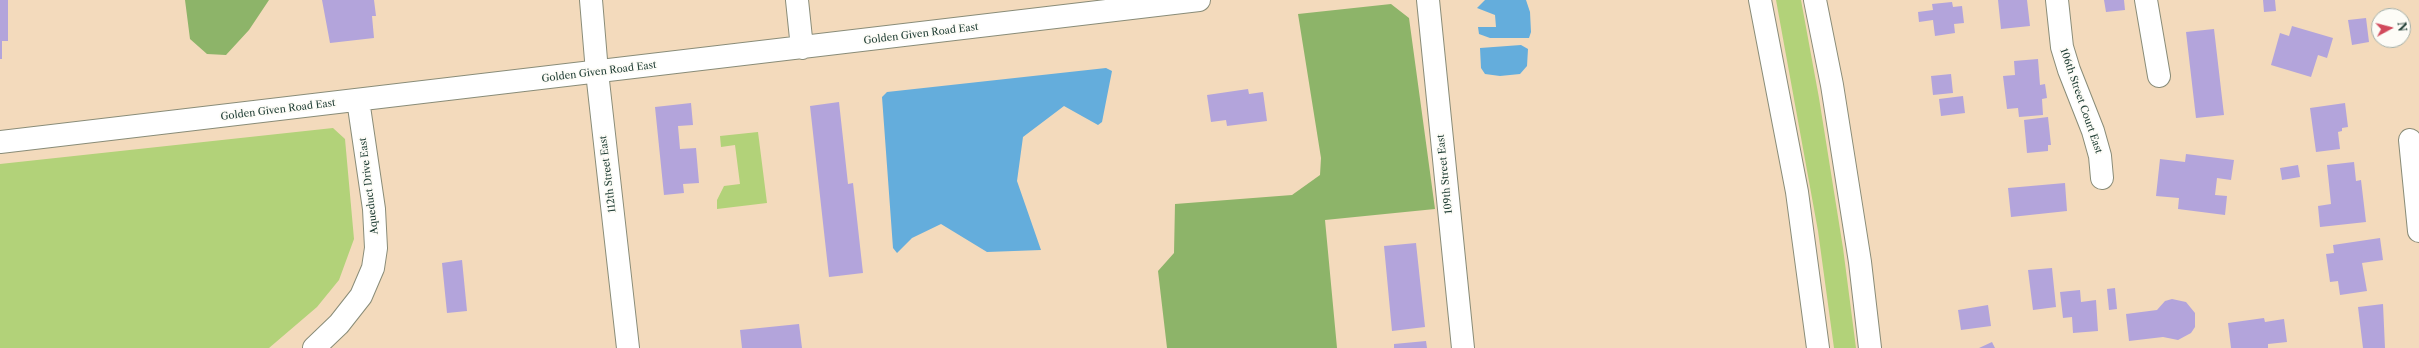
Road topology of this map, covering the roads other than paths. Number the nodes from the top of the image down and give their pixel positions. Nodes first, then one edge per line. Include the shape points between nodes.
1 (591, 0) edge
2 (797, 0) edge
3 (1199, 0) edge
4 (1428, 0) edge
5 (1760, 0) edge
6 (1815, 0) edge
7 (2057, 0) edge
8 (2146, 0) edge
9 (1067, 8) edge
10 (802, 48) junction
11 (596, 72) junction
12 (2159, 76) dead end
13 (358, 100) junction
14 (2410, 140) dead end
15 (0, 142) edge
16 (2102, 178) dead end
17 (2419, 231) edge
18 (314, 348) edge
19 (628, 348) edge
20 (1463, 348) edge
21 (1818, 348) edge
22 (1870, 348) edge

1 - 11 main road, 112th Street East
2 - 10 main road
3 - 9 main road, Golden Given Road East
4 - 20 main road, 109th Street East
5 - 21 main road via 1797,192
6 - 22 main road via 1832,85 1859,254
7 - 16 main road, 106th Street Court East via 2062,47 2068,70 2093,131 2100,156
8 - 12 main road
9 - 10 main road, Golden Given Road East
10 - 11 main road, Golden Given Road East
11 - 13 main road, Golden Given Road East
11 - 19 main road, 112th Street East
13 - 15 main road, Golden Given Road East
13 - 18 main road, Aqueduct Drive East via 374,209 376,248 373,268 362,296 339,324
14 - 17 main road

